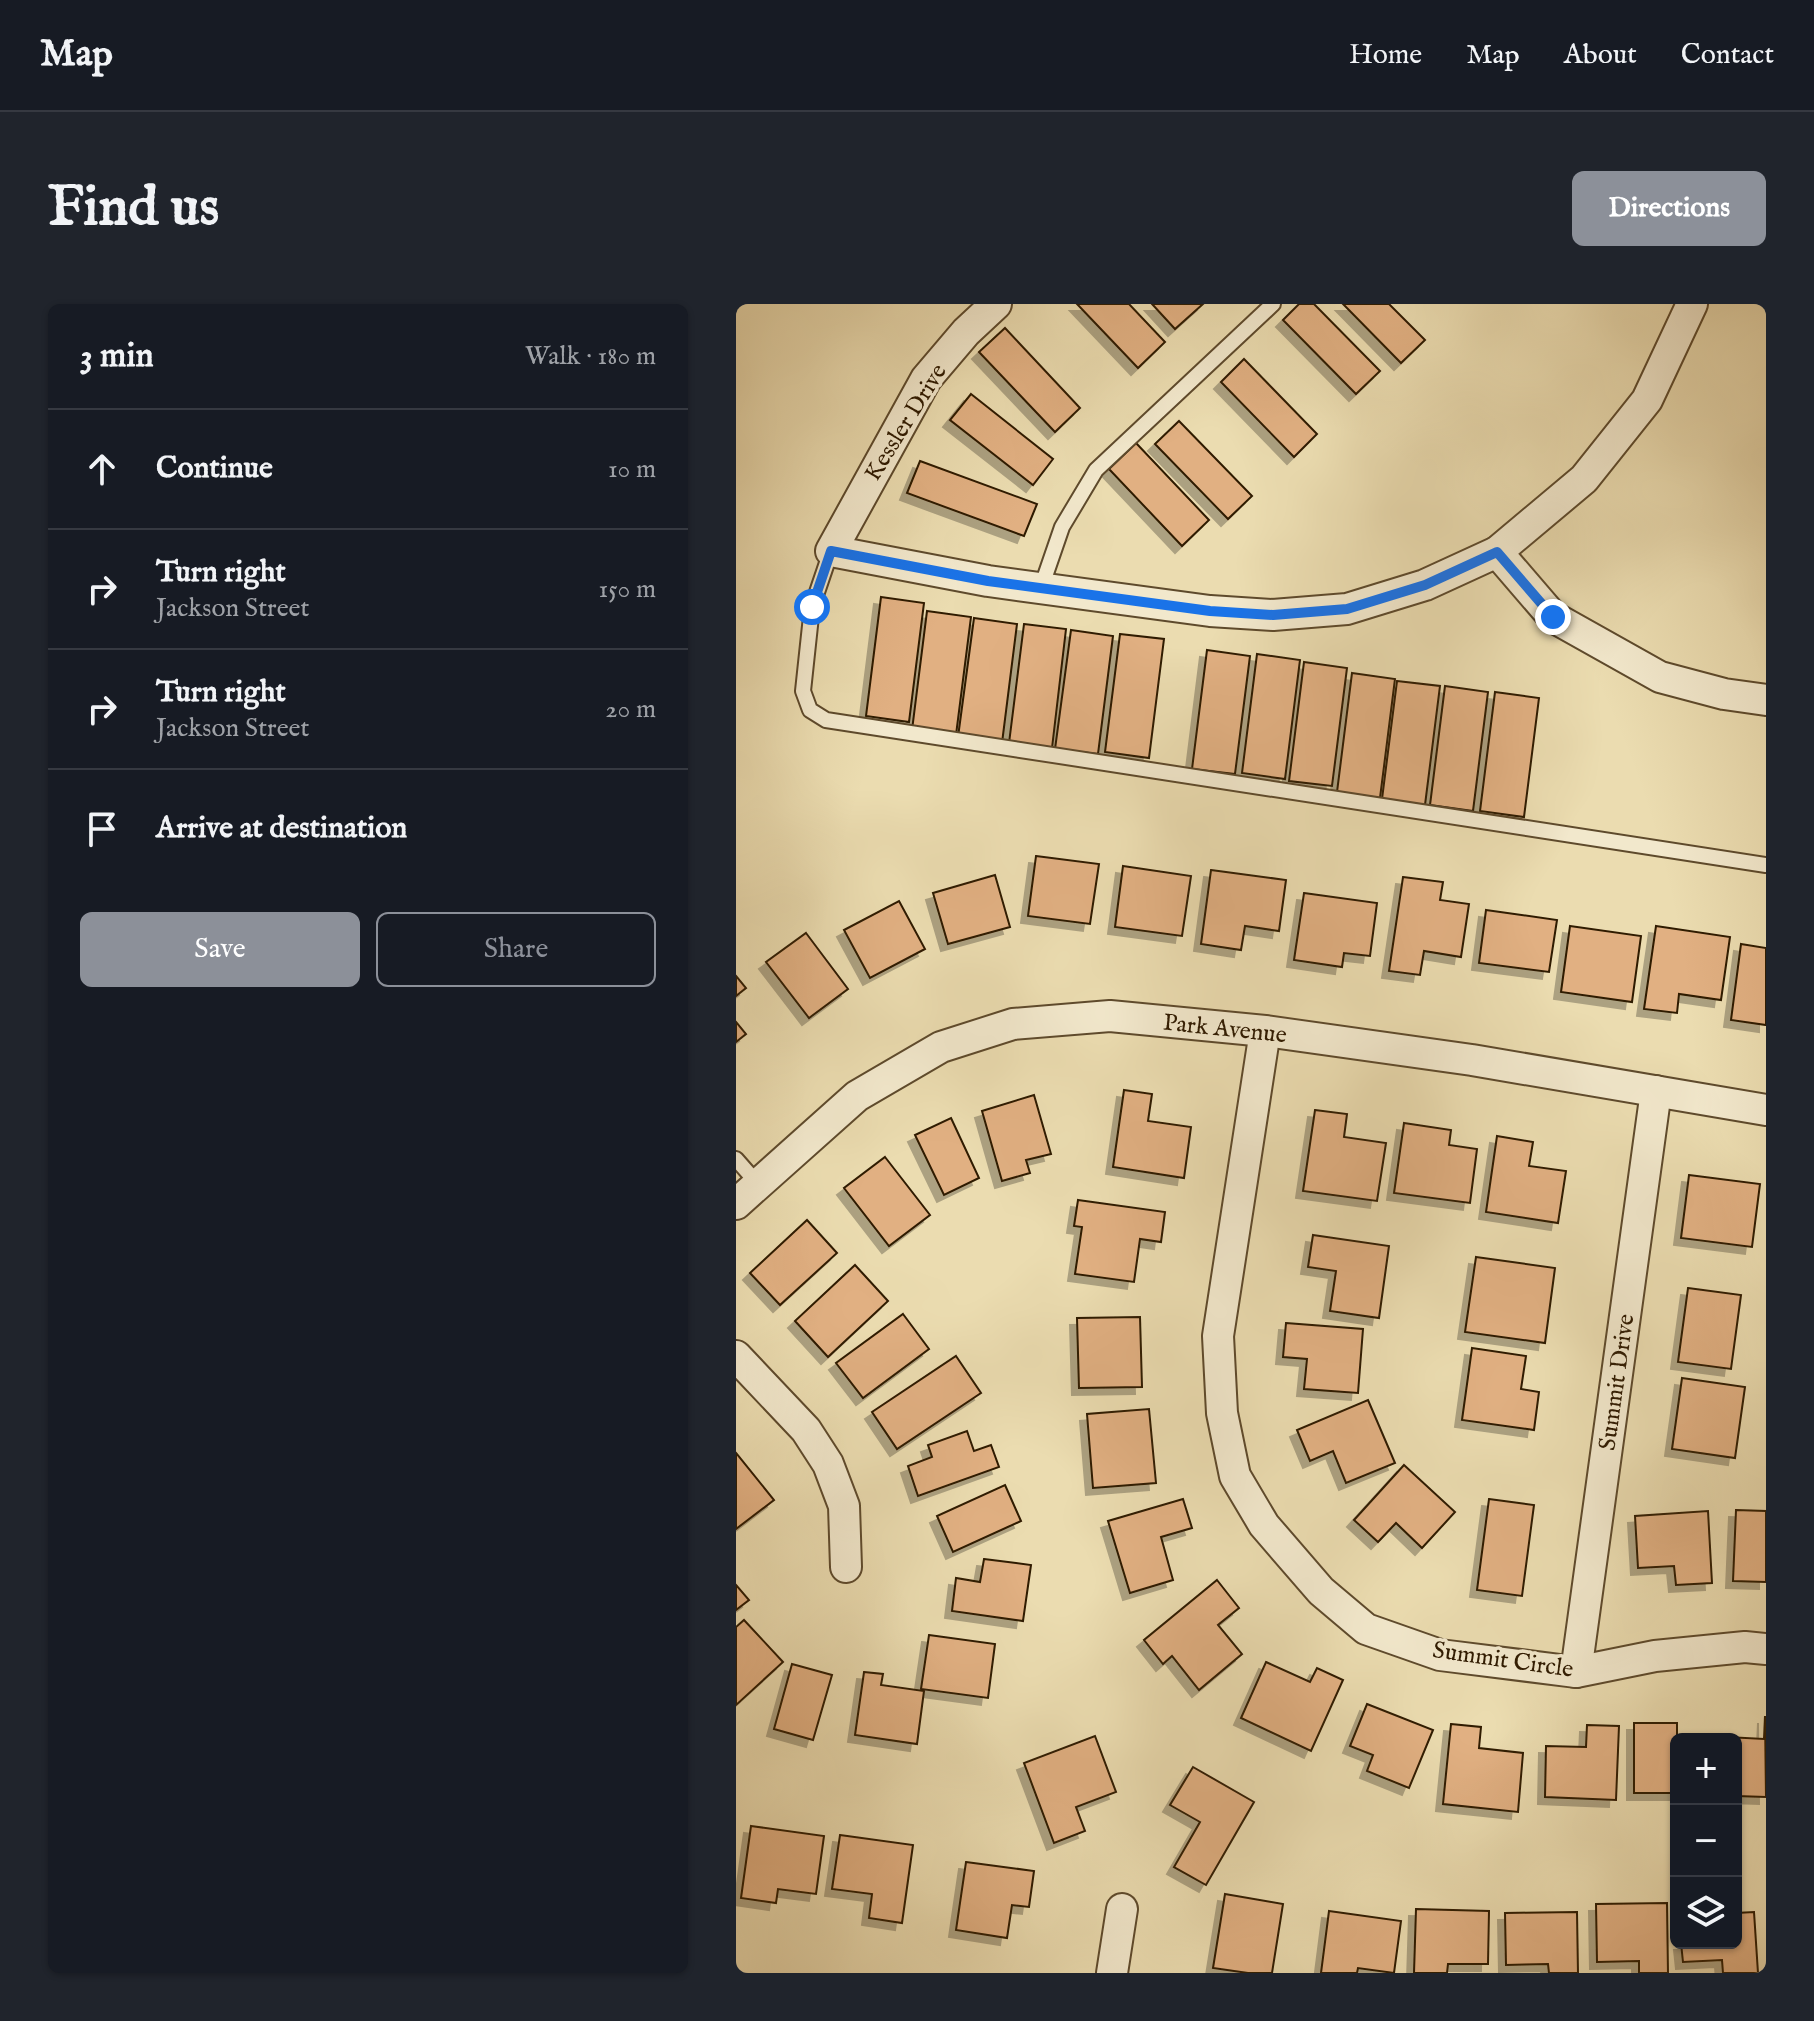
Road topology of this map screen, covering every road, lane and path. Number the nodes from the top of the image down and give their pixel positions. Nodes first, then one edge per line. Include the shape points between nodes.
1 (996, 304) edge
2 (1273, 304) edge
3 (1692, 304) edge
4 (831, 551) junction
5 (1497, 552) junction
6 (1041, 588) junction
7 (1766, 700) edge
8 (1766, 865) edge
9 (1265, 1031) junction
10 (1656, 1091) junction
11 (1766, 1110) edge
12 (736, 1159) edge
13 (747, 1194) edge
14 (736, 1356) edge
15 (846, 1567) dead end
16 (1766, 1649) edge
17 (1576, 1672) junction
18 (1122, 1909) dead end
19 (1112, 1973) edge

1 - 4 street, Kessler Drive via 926,379
2 - 6 lane via 1096,470 1062,527
3 - 5 street via 1647,400 1584,479
4 - 6 street
4 - 8 lane via 812,607 803,691 810,710 826,720
5 - 6 street via 1425,585 1347,609 1273,615
5 - 7 street via 1553,617 1660,677
9 - 10 street, Park Avenue
9 - 13 street, Park Avenue via 1110,1016 1013,1024 941,1047 857,1096
9 - 17 street, Summit Circle via 1218,1336 1222,1413 1235,1476 1264,1525 1321,1591 1366,1629 1440,1655
10 - 11 street, Park Avenue
10 - 17 street, Summit Drive
12 - 13 lane
14 - 15 street via 806,1430 828,1464 844,1506
16 - 17 street, Summit Circle via 1655,1656
18 - 19 street

